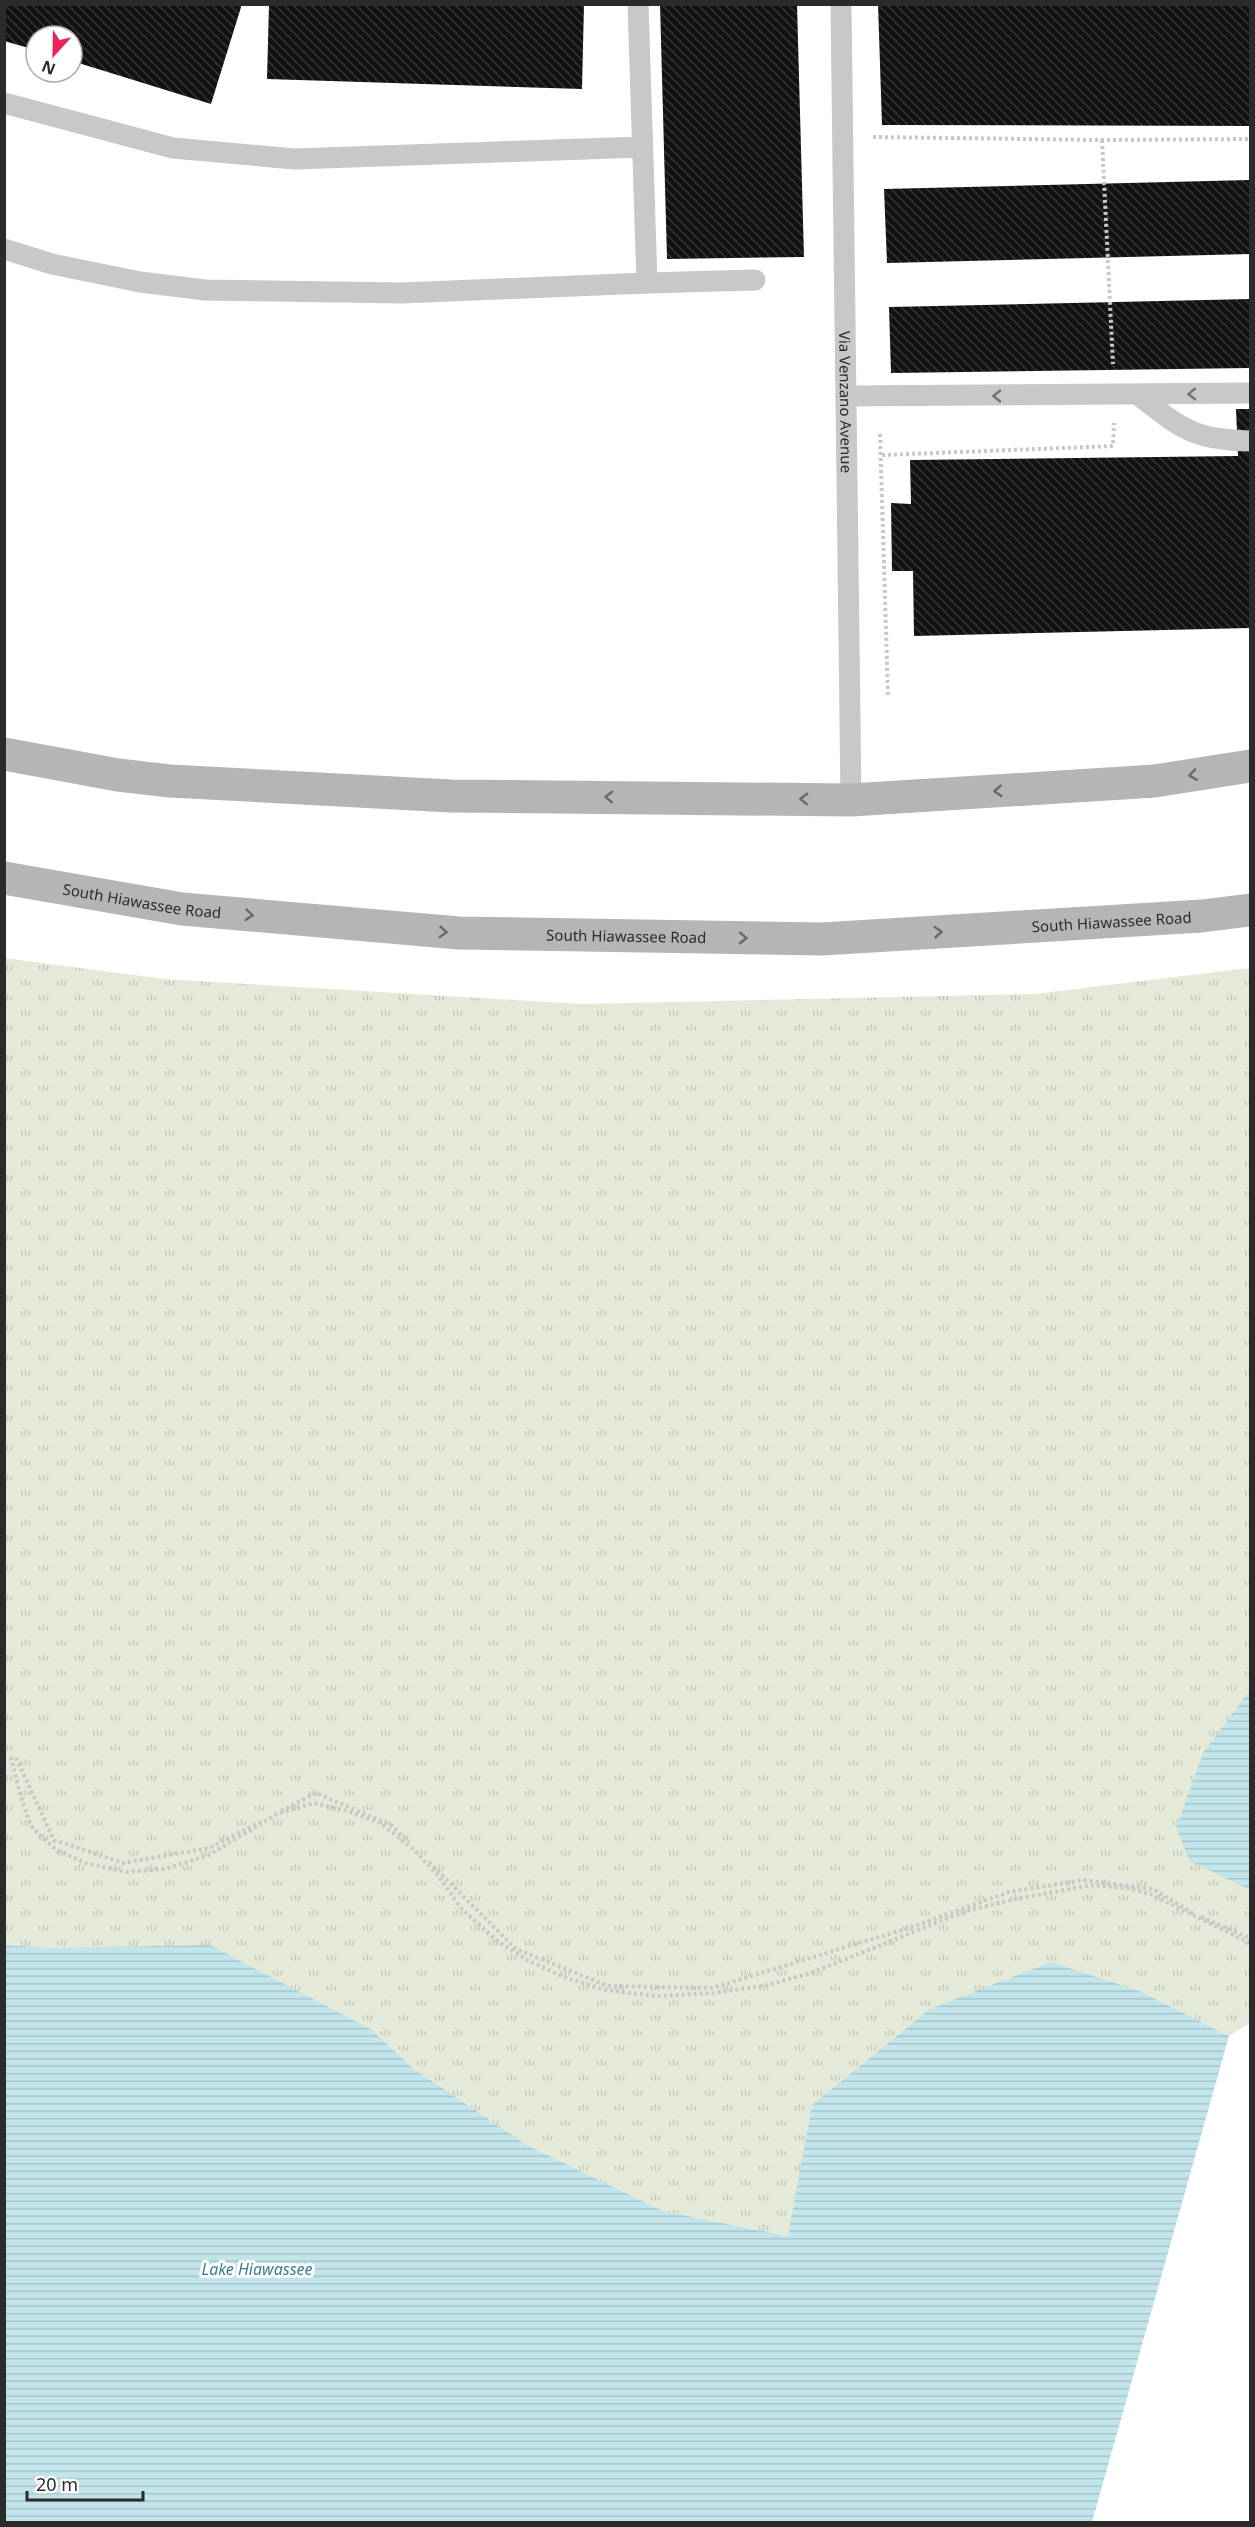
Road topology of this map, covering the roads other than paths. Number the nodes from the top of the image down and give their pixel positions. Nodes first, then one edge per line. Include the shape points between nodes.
1 (638, 4) edge
2 (841, 4) edge
3 (4, 103) edge
4 (642, 147) junction
5 (4, 249) edge
6 (755, 280) dead end
7 (647, 283) junction
8 (1251, 393) edge
9 (1138, 394) junction
10 (846, 396) junction
11 (1251, 441) edge
12 (4, 754) edge
13 (1251, 766) edge
14 (851, 800) junction
15 (4, 878) edge
16 (1251, 910) edge

1 - 4 lane
2 - 10 lane, Via Venzano Avenue
3 - 4 lane via 173,148 294,159
4 - 7 lane
5 - 7 lane via 52,264 129,280 205,290 402,293
6 - 7 lane
8 -> 9 lane
9 -> 10 lane
9 - 11 lane via 1196,435 1222,441
10 - 14 lane, Via Venzano Avenue
14 -> 12 street via 451,796 118,776
13 -> 14 street via 1155,781
15 -> 16 street, South Hiawassee Road via 182,909 459,933 822,939

